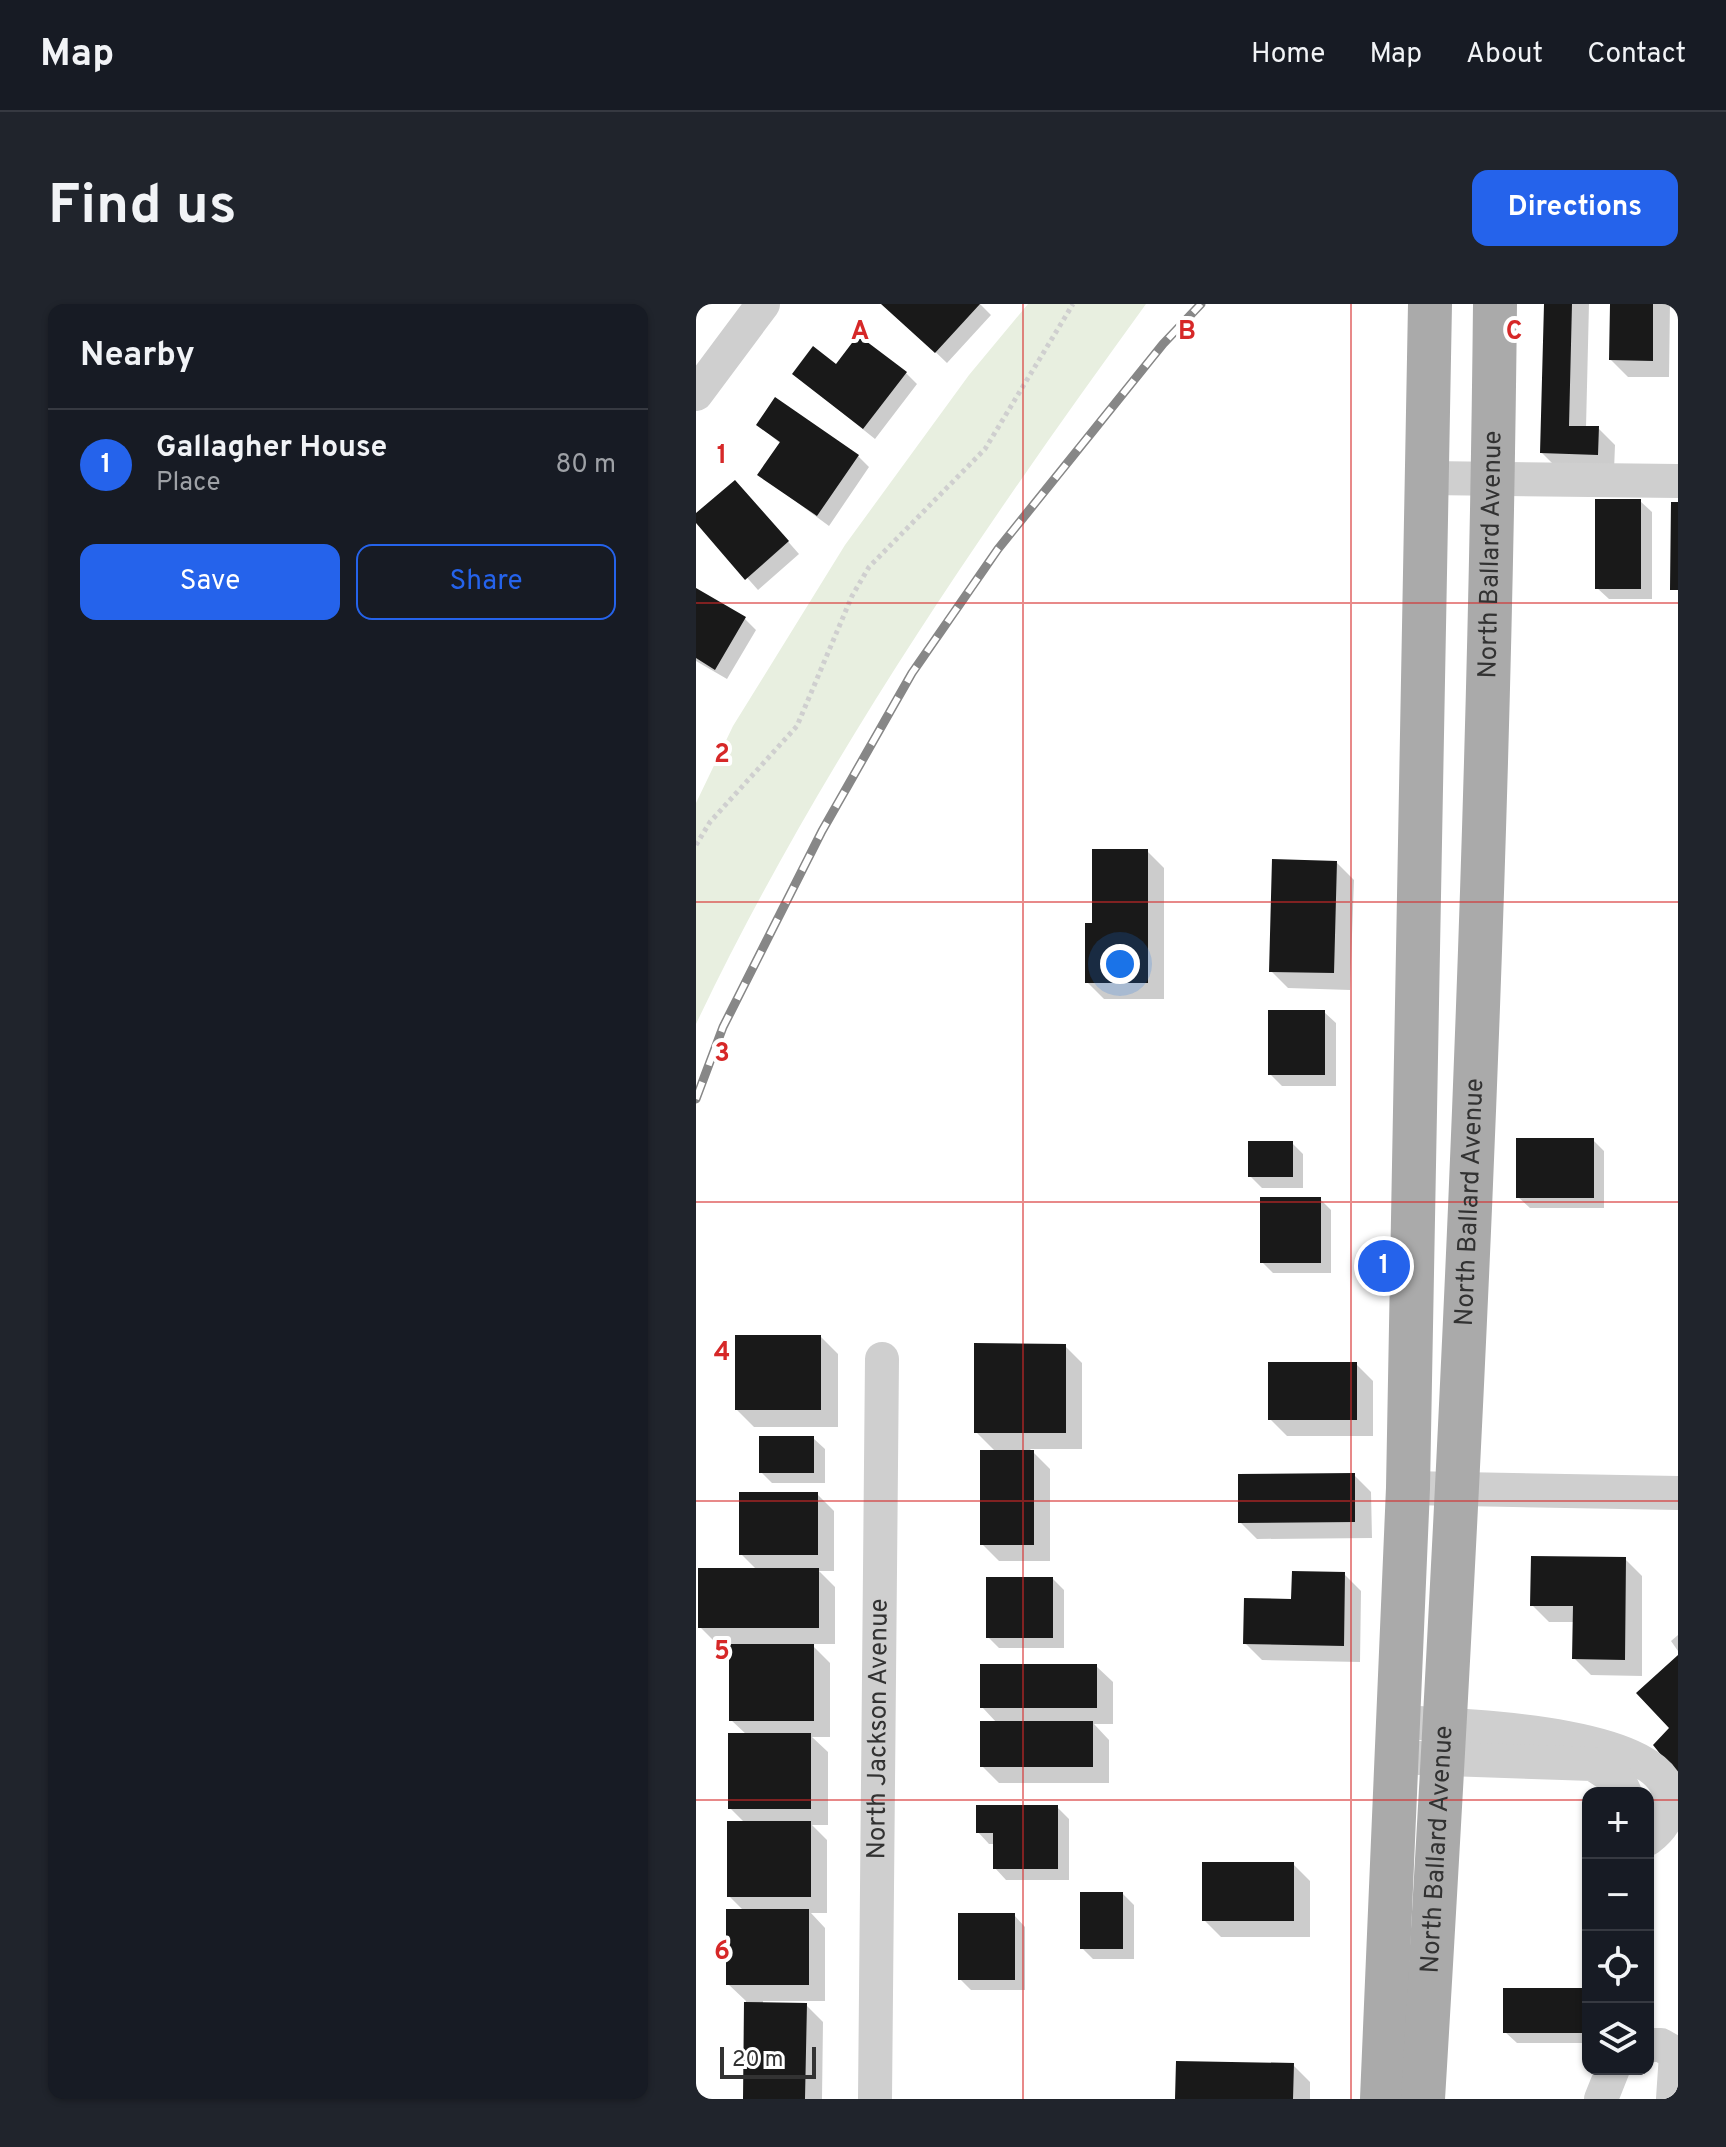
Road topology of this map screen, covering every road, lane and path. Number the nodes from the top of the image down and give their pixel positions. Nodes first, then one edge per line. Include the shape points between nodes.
1 (763, 304) edge
2 (1073, 304) edge
3 (1430, 304) edge
4 (1495, 304) edge
5 (696, 394) edge
6 (1428, 478) junction
7 (1493, 479) junction
8 (1678, 481) edge
9 (696, 845) edge
10 (882, 1359) dead end
11 (1408, 1488) junction
12 (1459, 1489) junction
13 (1678, 1493) edge
14 (1395, 1740) junction
15 (1444, 1742) junction
16 (1596, 1756) junction
17 (1622, 1787) edge
18 (1654, 1834) edge
19 (1654, 2045) edge
20 (1611, 2075) edge
21 (875, 2099) edge
22 (1382, 2099) edge
23 (1423, 2099) edge
24 (1601, 2099) edge
25 (1673, 2099) edge

1 - 5 street
2 - 9 path via 985,449 869,567 797,726 710,822
3 - 6 main road, North Ballard Avenue
4 - 7 main road, North Ballard Avenue
6 - 7 street
6 - 11 main road, North Ballard Avenue
7 - 8 street
7 - 12 main road, North Ballard Avenue
10 - 21 street, North Jackson Avenue
11 - 12 street
11 - 14 main road, North Ballard Avenue
12 - 13 street
12 - 15 main road, North Ballard Avenue
14 - 15 street
14 - 22 main road, North Ballard Avenue
15 - 16 street
15 - 23 main road, North Ballard Avenue
16 - 17 street
16 - 18 street via 1623,1750 1647,1762 1662,1778 1670,1794 1669,1814
19 - 25 street via 1676,2054
20 - 24 street

